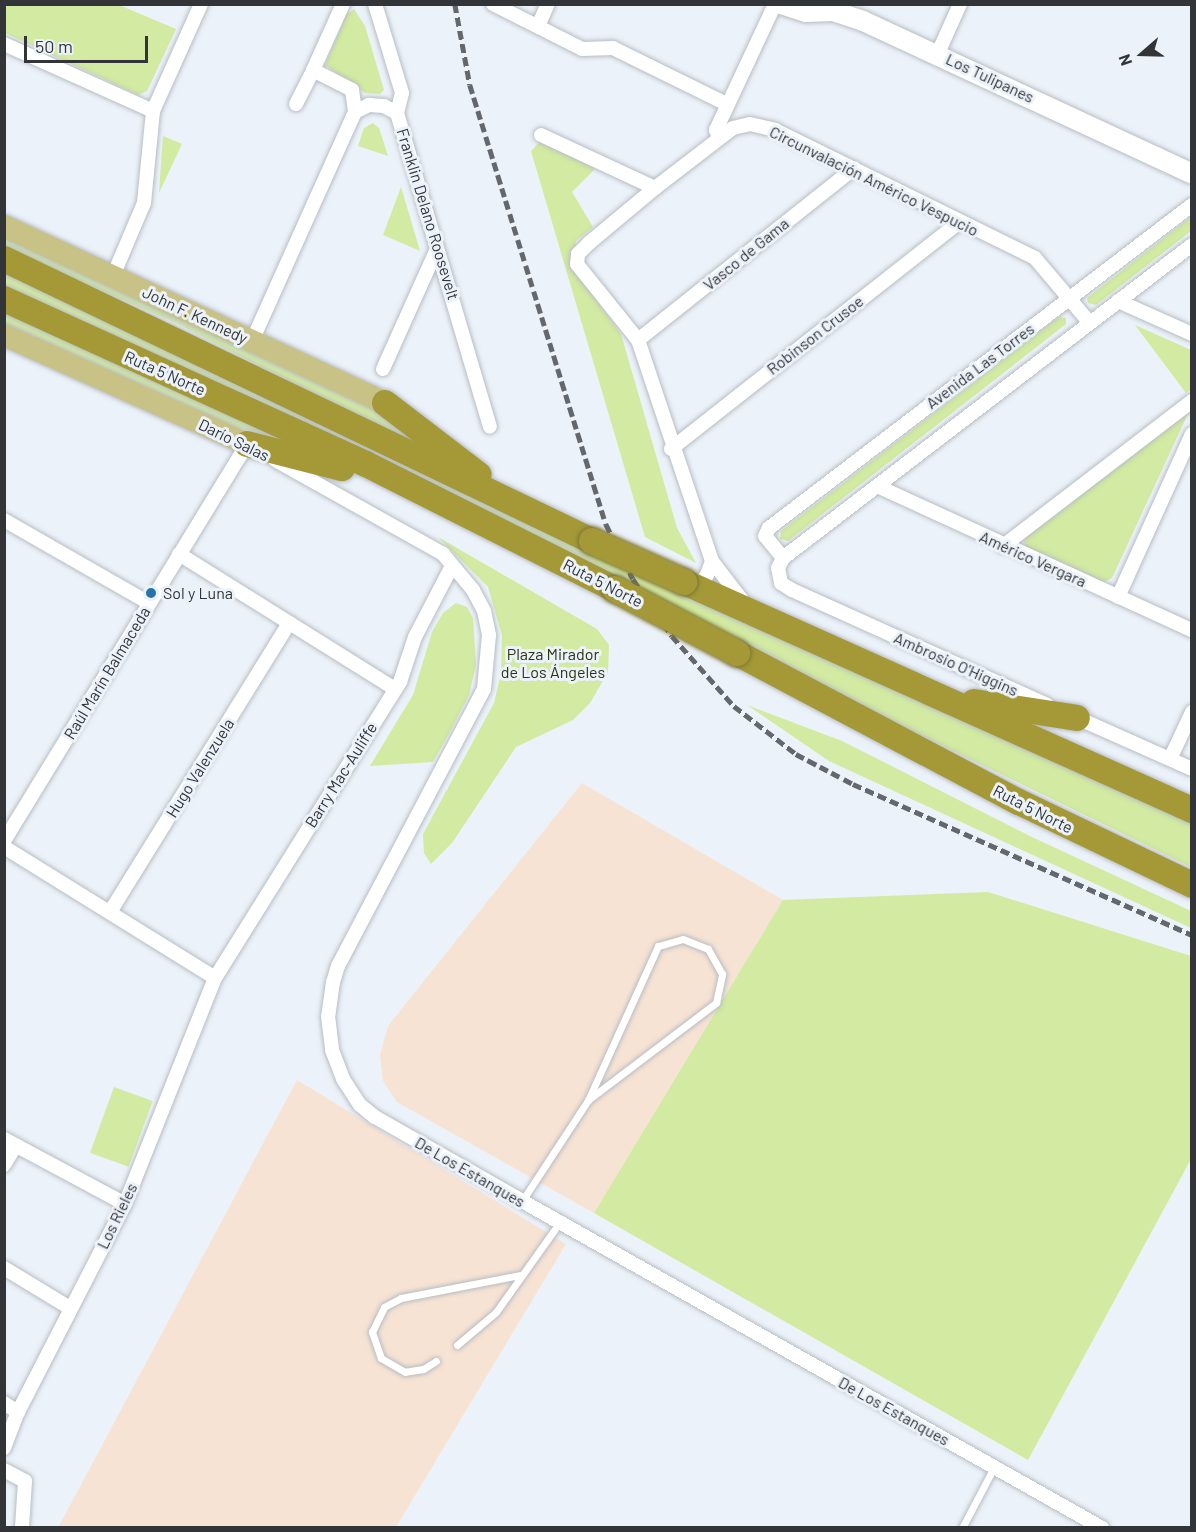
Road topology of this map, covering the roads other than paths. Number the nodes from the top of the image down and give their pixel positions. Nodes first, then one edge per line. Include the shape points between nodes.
1 (201, 4) edge
2 (343, 4) edge
3 (375, 4) edge
4 (493, 4) edge
5 (548, 4) edge
6 (774, 4) edge
7 (781, 4) edge
8 (960, 4) edge
9 (538, 26) junction
10 (4, 44) edge
11 (938, 53) junction
12 (313, 70) junction
13 (296, 104) dead end
14 (727, 104) junction
15 (153, 111) junction
16 (355, 112) junction
17 (397, 113) junction
18 (541, 135) dead end
19 (719, 137) junction
20 (854, 168) junction
21 (1191, 174) edge
22 (655, 188) junction
23 (1191, 205) edge
24 (959, 222) junction
25 (4, 226) edge
26 (1191, 245) edge
27 (436, 251) junction
28 (4, 259) edge
29 (113, 276) junction
30 (1069, 298) junction
31 (4, 299) edge
32 (1118, 301) junction
33 (1089, 322) junction
34 (1191, 334) edge
35 (4, 335) edge
36 (638, 340) junction
37 (252, 341) junction
38 (383, 369) dead end
39 (1191, 401) edge
40 (385, 403) joint
41 (490, 428) dead end
42 (1191, 434) edge
43 (247, 444) junction
44 (671, 448) junction
45 (877, 486) junction
46 (421, 490) junction
47 (531, 512) junction
48 (4, 520) edge
49 (1003, 546) junction
50 (179, 554) junction
51 (783, 558) junction
52 (712, 561) junction
53 (452, 566) junction
54 (690, 585) junction
55 (1118, 597) junction
56 (150, 603) junction
57 (755, 615) junction
58 (289, 623) junction
59 (1191, 630) edge
60 (395, 689) junction
61 (946, 697) junction
62 (1191, 712) edge
63 (1077, 718) junction
64 (1170, 759) junction
65 (1191, 769) edge
66 (1191, 810) edge
67 (4, 841) edge
68 (4, 847) edge
69 (1191, 885) edge
70 (110, 912) junction
71 (215, 978) junction
72 (588, 1100) junction
73 (10, 1142) edge
74 (4, 1165) edge
75 (522, 1201) junction
76 (125, 1204) junction
77 (560, 1222) junction
78 (4, 1268) edge
79 (521, 1275) junction
80 (69, 1308) junction
81 (457, 1345) dead end
82 (436, 1361) dead end
83 (4, 1403) edge
84 (18, 1412) junction
85 (4, 1448) edge
86 (994, 1467) junction
87 (4, 1470) edge
88 (22, 1527) edge
89 (962, 1527) edge
90 (1102, 1527) edge

1 - 15 street
2 - 12 street
3 - 17 street via 402,93
4 - 9 street
5 - 9 street
6 - 14 street
7 - 11 street, Los Tulipanes via 806,12 841,13
8 - 11 street
9 - 14 street via 582,49 613,48
10 - 15 street
11 - 21 street, Los Tulipanes
12 - 13 street
12 - 16 street via 352,90
14 - 19 street via 716,130
15 - 29 street via 144,203
16 - 17 street, Franklin Delano Roosevelt via 377,105
16 - 37 street
17 - 27 street, Franklin Delano Roosevelt
18 - 22 street
19 - 20 street, Circunvalación Américo Vespucio via 750,124 775,130
19 - 22 street, Circunvalación Américo Vespucio
20 - 24 street, Circunvalación Américo Vespucio
20 - 36 street, Vasco de Gama
22 - 36 street, Circunvalación Américo Vespucio via 578,254 577,264
23 - 30 street, Avenida Las Torres
24 - 30 street, Circunvalación Américo Vespucio via 1035,258
24 - 44 street, Robinson Crusoe
25 - 29 main road, John F. Kennedy
26 - 32 street, Avenida Las Torres
27 - 38 street
27 - 41 street, Franklin Delano Roosevelt
28 - 47 highway, Ruta 5 Norte
29 - 37 main road, John F. Kennedy
30 - 33 street, Circunvalación Américo Vespucio
30 - 51 street, Avenida Las Torres via 769,528 765,536
31 - 46 highway, Ruta 5 Norte
32 - 33 street, Avenida Las Torres
32 - 34 street
33 - 45 street, Avenida Las Torres
35 - 43 main road, Darío Salas
36 - 44 street, Circunvalación Américo Vespucio
37 - 40 main road, John F. Kennedy
39 - 49 street
40 - 47 highway
42 - 55 street
43 - 46 highway
43 - 50 street, Raúl Marín Balmaceda
43 - 53 street, Darío Salas via 431,545
44 - 52 street, Circunvalación Américo Vespucio
45 - 49 street, Américo Vergara
45 - 51 street, Avenida Las Torres
46 - 69 highway, Ruta 5 Norte, bridge via 1019,802
47 - 54 highway, Ruta 5 Norte, bridge
48 - 56 street
49 - 55 street, Américo Vergara
50 - 56 street, Raúl Marín Balmaceda
50 - 58 street
51 - 63 street, Ambrosio O'Higgins via 778,577 786,587
52 - 54 street via 707,575
52 - 57 street, Circunvalación Américo Vespucio
53 - 60 street, Barry Mac-Auliffe via 415,637
53 - 75 street, De Los Estanques via 473,590 484,611 489,635 488,673 476,707 338,966 330,999 329,1033 336,1065 360,1104 375,1117
54 - 57 highway, Ruta 5 Norte
55 - 59 street, Américo Vergara
56 - 67 street, Raúl Marín Balmaceda
57 - 61 highway, Ruta 5 Norte
58 - 60 street
58 - 70 street, Hugo Valenzuela
60 - 71 street, Barry Mac-Auliffe
61 - 63 highway
61 - 66 highway, Ruta 5 Norte
62 - 64 street
63 - 64 street, Ambrosio O'Higgins
64 - 65 street, Ambrosio O'Higgins
68 - 70 street
70 - 71 street
71 - 76 street, Los Rieles
72 - 72 lane via 658,946 683,939 708,949 722,974 716,1003
72 - 75 lane
73 - 74 street
73 - 76 street
75 - 77 street, De Los Estanques
76 - 80 street, Los Rieles
77 - 79 lane
77 - 86 street, De Los Estanques
78 - 80 street
79 - 81 lane via 496,1312
79 - 82 lane via 401,1298 384,1307 372,1332 381,1358 405,1372 423,1369
80 - 84 street, Los Rieles
83 - 84 street
84 - 85 street, Los Rieles
86 - 89 lane
86 - 90 street, De Los Estanques
87 - 88 street via 24,1481

